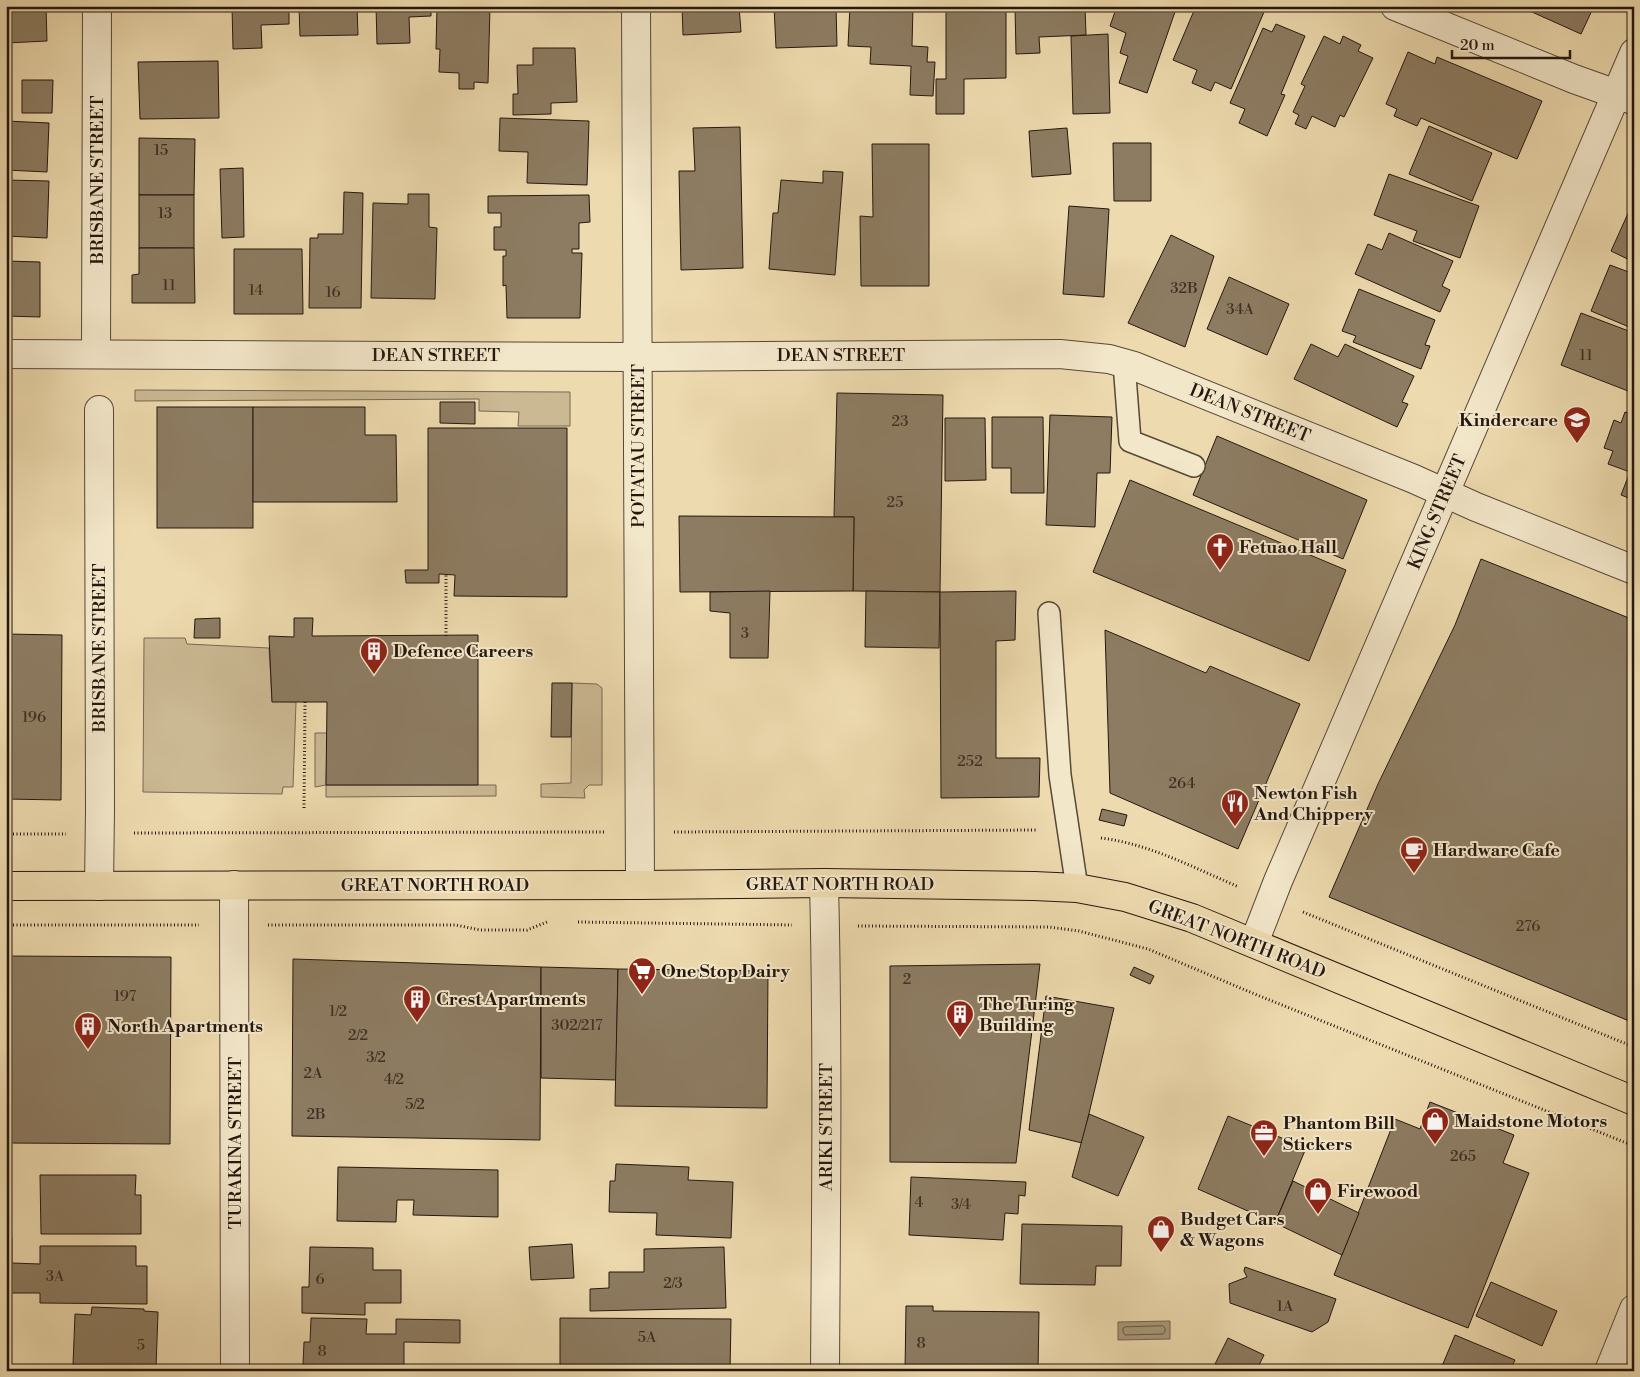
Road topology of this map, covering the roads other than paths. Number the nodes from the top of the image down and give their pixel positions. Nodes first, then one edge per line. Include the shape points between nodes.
1 (97, 6) edge
2 (636, 6) edge
3 (1395, 6) edge
4 (1634, 53) edge
5 (1625, 97) edge
6 (6, 354) edge
7 (96, 354) junction
8 (638, 357) junction
9 (1124, 363) junction
10 (99, 410) dead end
11 (1194, 466) dead end
12 (1446, 493) junction
13 (1634, 570) edge
14 (1049, 613) dead end
15 (824, 883) junction
16 (234, 885) junction
17 (6, 886) edge
18 (99, 886) junction
19 (640, 886) junction
20 (1077, 888) junction
21 (1254, 943) junction
22 (1634, 1101) edge
23 (1634, 1309) edge
24 (235, 1371) edge
25 (825, 1371) edge
26 (1608, 1371) edge

1 - 7 street, BRISBANE STREET
2 - 8 street, POTATAU STREET
3 - 5 street
4 - 5 street, KING STREET
5 - 12 street, KING STREET
6 - 7 street, DEAN STREET
7 - 8 street, DEAN STREET
8 - 9 street, DEAN STREET via 1060,354
8 - 19 street, POTATAU STREET
9 - 11 lane via 1130,441
9 - 12 street, DEAN STREET
10 - 18 street, BRISBANE STREET
12 - 13 street, DEAN STREET
12 - 21 street, KING STREET via 1278,880
14 - 20 lane via 1060,775
15 - 19 main road, GREAT NORTH ROAD
15 - 20 main road, GREAT NORTH ROAD
15 - 25 street, ARIKI STREET
16 - 18 main road, GREAT NORTH ROAD
16 - 19 main road, GREAT NORTH ROAD
16 - 24 street, TURAKINA STREET
17 - 18 main road, GREAT NORTH ROAD
20 - 21 main road, GREAT NORTH ROAD via 1125,897 1192,918
21 - 22 main road, GREAT NORTH ROAD
23 - 26 street

